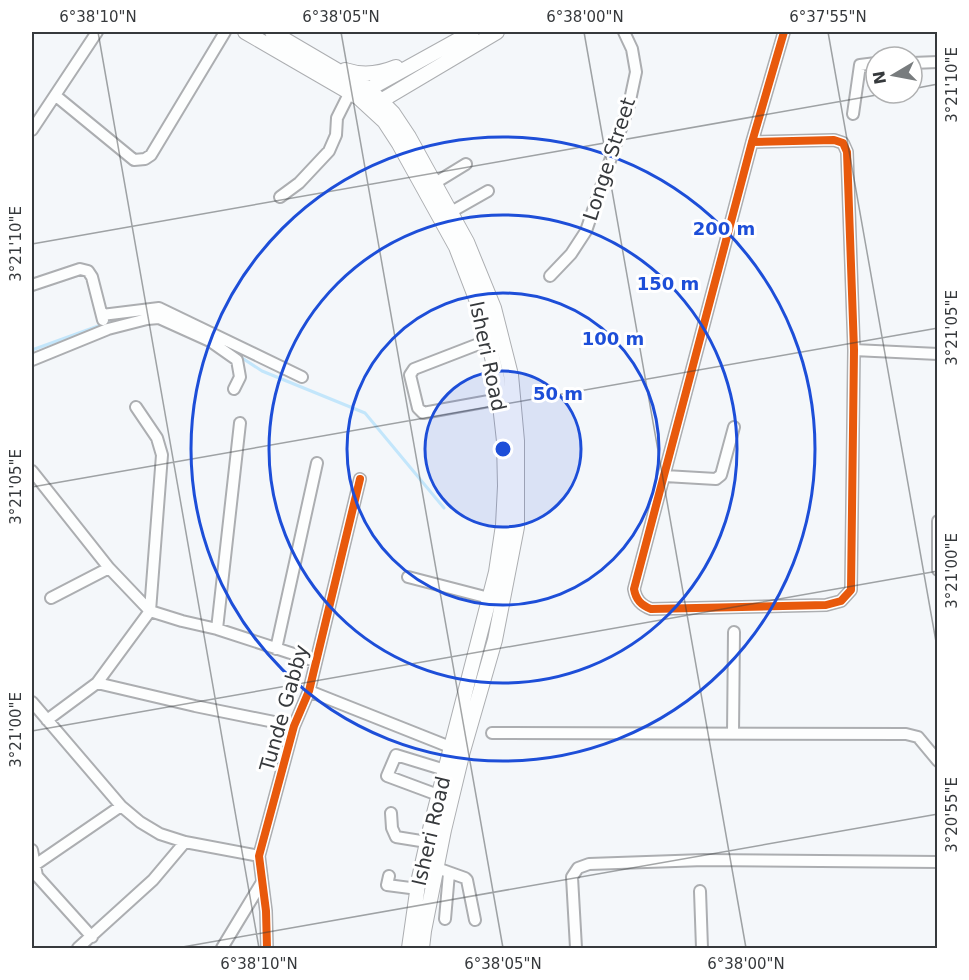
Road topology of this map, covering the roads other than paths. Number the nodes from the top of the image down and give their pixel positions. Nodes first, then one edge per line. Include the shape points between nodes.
1 (97, 32) edge
2 (225, 32) edge
3 (245, 32) edge
4 (272, 32) edge
5 (472, 32) edge
6 (498, 32) edge
7 (624, 32) edge
8 (784, 32) edge
9 (443, 49) junction
10 (328, 64) junction
11 (864, 64) edge
12 (359, 93) junction
13 (56, 96) junction
14 (375, 104) junction
15 (853, 114) dead end
16 (32, 130) edge
17 (752, 142) junction
18 (466, 164) dead end
19 (435, 183) junction
20 (488, 191) dead end
21 (280, 197) dead end
22 (451, 212) junction
23 (550, 276) dead end
24 (32, 285) edge
25 (105, 322) junction
26 (489, 340) junction
27 (854, 350) junction
28 (938, 354) edge
29 (32, 360) edge
30 (302, 377) dead end
31 (234, 389) dead end
32 (501, 399) junction
33 (136, 407) dead end
34 (240, 423) dead end
35 (734, 427) dead end
36 (318, 463) dead end
37 (32, 471) edge
38 (665, 476) junction
39 (360, 479) dead end
40 (938, 521) edge
41 (109, 568) junction
42 (938, 570) edge
43 (408, 577) dead end
44 (51, 598) dead end
45 (489, 598) junction
46 (150, 611) junction
47 (217, 629) junction
48 (734, 632) dead end
49 (276, 650) junction
50 (315, 662) junction
51 (97, 683) junction
52 (309, 691) junction
53 (32, 702) edge
54 (46, 720) junction
55 (294, 726) junction
56 (492, 733) dead end
57 (733, 733) junction
58 (450, 747) junction
59 (938, 760) edge
60 (445, 770) junction
61 (438, 795) junction
62 (121, 806) junction
63 (391, 813) dead end
64 (185, 842) junction
65 (427, 842) junction
66 (32, 850) edge
67 (259, 856) junction
68 (938, 862) edge
69 (33, 866) edge
70 (443, 871) junction
71 (389, 876) dead end
72 (262, 882) junction
73 (418, 889) junction
74 (700, 891) dead end
75 (445, 919) dead end
76 (475, 920) dead end
77 (417, 929) junction
78 (92, 937) junction
79 (78, 948) edge
80 (222, 948) edge
81 (267, 948) edge
82 (409, 948) edge
83 (422, 948) edge
84 (576, 948) edge
85 (702, 948) edge

1 - 13 street
2 - 13 street via 145,159 134,160
3 - 12 main road, Isheri Road
4 - 10 main road, Isheri Road
5 - 9 main road
6 - 14 main road
7 - 23 street, Longe Street via 636,72 629,105 586,231
8 - 17 street
9 - 10 main road via 376,73 350,72
9 - 12 main road
10 - 12 main road, Isheri Road
11 - 15 street via 860,65
12 - 14 main road, Isheri Road
12 - 21 street via 337,118 336,135 329,151
13 - 16 street
14 - 19 main road, Isheri Road via 393,114
14 - 26 main road, Isheri Road via 456,247
17 - 27 street via 843,143 847,152
17 - 38 street
18 - 19 street
19 - 22 main road, Isheri Road
20 - 22 street
22 - 70 main road, Isheri Road via 481,272 503,339 511,375 519,481 509,574 444,830
24 - 25 street via 80,269 88,271
25 - 29 street
25 - 30 street via 159,308
25 - 31 street via 159,318 210,341 237,360 240,377
26 - 32 main road, Isheri Road
26 - 32 street via 414,369 410,375 418,408 423,413
27 - 28 street
27 - 38 street via 851,590 841,601 826,605 735,608 651,609 642,605 634,589
32 - 45 main road, Isheri Road via 503,525
33 - 46 street via 157,438 162,455
34 - 47 street
35 - 38 street via 721,475 716,479
36 - 49 street
37 - 41 street
39 - 50 street, Tunde Gabby
40 - 42 street
41 - 44 street
41 - 46 street
43 - 45 street
45 - 58 main road, Isheri Road
46 - 47 street
46 - 51 street
47 - 49 street
48 - 57 street
49 - 50 street
50 - 52 street, Tunde Gabby
51 - 54 street
51 - 55 street
52 - 55 street, Tunde Gabby
52 - 58 street
53 - 54 street
54 - 62 street
55 - 67 street, Tunde Gabby
56 - 57 street
57 - 59 street via 906,734 918,737
58 - 60 main road, Isheri Road
60 - 61 main road, Isheri Road
60 - 61 street via 396,754 387,776
61 - 65 main road, Isheri Road
62 - 64 street via 160,834
62 - 69 street
63 - 65 street via 396,837
64 - 67 street
64 - 78 street via 153,880
65 - 73 main road, Isheri Road
66 - 69 street
67 - 72 street, Tunde Gabby
68 - 84 street via 704,860 588,864 578,868 572,877
69 - 78 street via 37,876
70 - 75 street
70 - 76 street via 467,880
70 - 77 main road, Isheri Road
71 - 73 street via 387,885
72 - 80 street
72 - 81 street, Tunde Gabby
73 - 77 main road, Isheri Road
74 - 85 street
77 - 82 main road, Isheri Road
77 - 83 main road, Isheri Road
78 - 79 street

